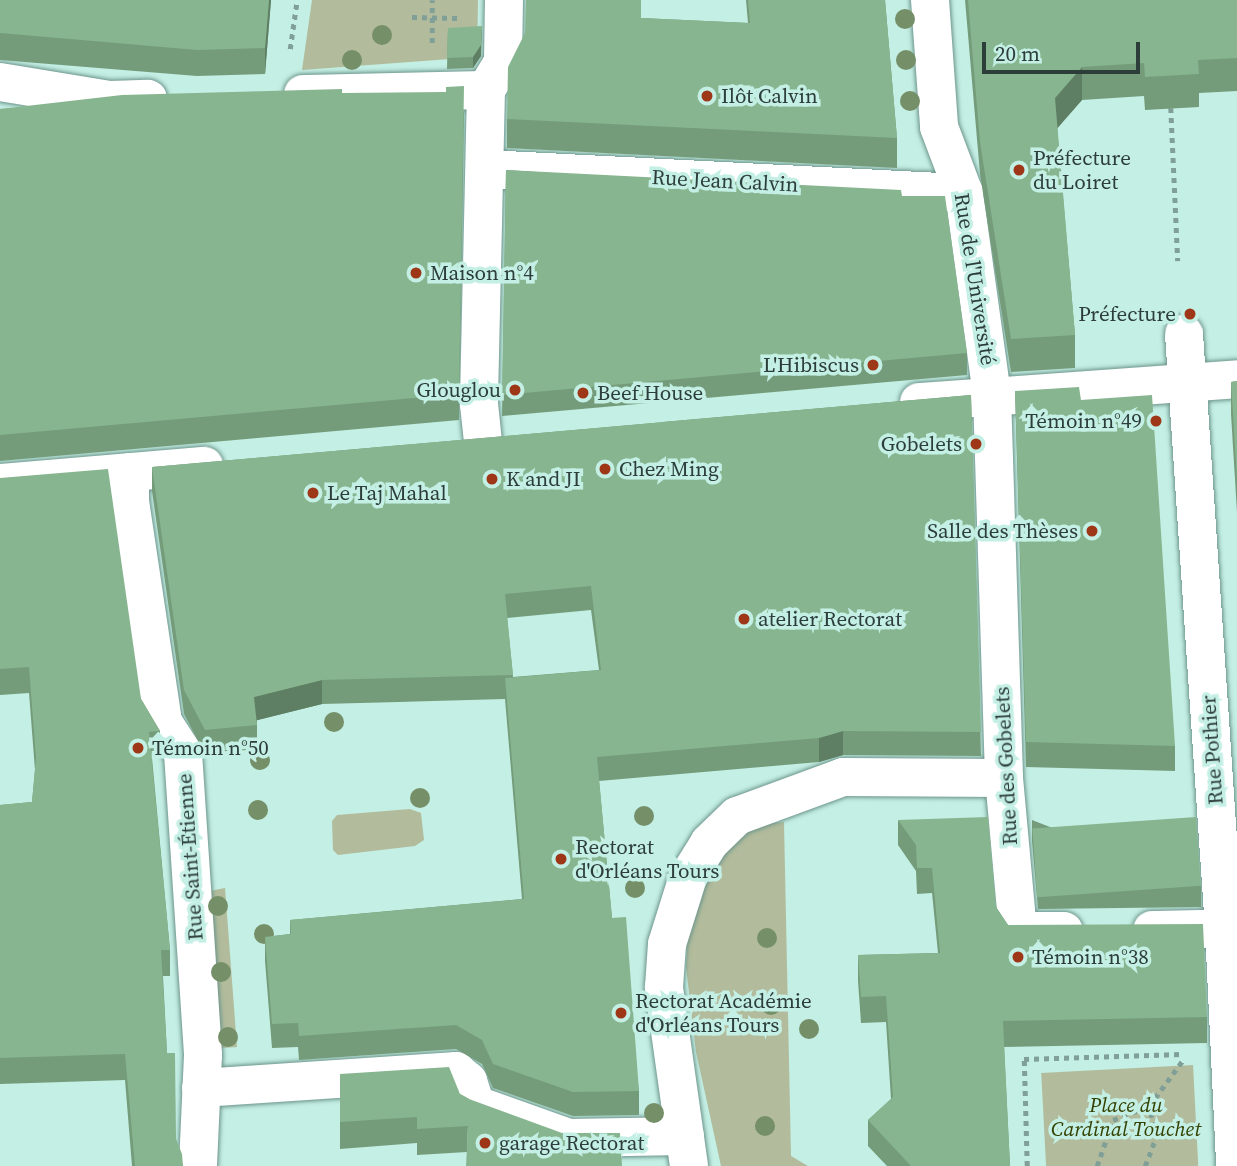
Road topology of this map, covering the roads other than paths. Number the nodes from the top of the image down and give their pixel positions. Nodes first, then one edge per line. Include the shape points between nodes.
1 (504, 0) edge
2 (930, 0) edge
3 (0, 82) edge
4 (486, 90) junction
5 (270, 95) edge
6 (190, 98) edge
7 (486, 169) junction
8 (964, 193) junction
9 (1184, 334) dead end
10 (1237, 379) edge
11 (1188, 383) junction
12 (992, 395) junction
13 (882, 405) edge
14 (524, 439) edge
15 (483, 443) junction
16 (442, 447) edge
17 (239, 463) edge
18 (130, 472) junction
19 (0, 483) edge
20 (1004, 778) junction
21 (1231, 929) edge
22 (201, 1088) junction
23 (687, 1151) edge
24 (198, 1166) edge
25 (1235, 1166) edge

1 - 4 street via 503,62
2 - 8 street, Rue de l'Université via 939,127
3 - 6 street via 110,100
4 - 5 street
4 - 7 street
7 - 8 street, Rue Jean Calvin
7 - 15 street via 479,404
8 - 12 street, Rue de l'Université
9 - 11 street, Rue Pothier
10 - 11 street
11 - 12 street
11 - 21 street, Rue Pothier
12 - 13 street
12 - 20 street, Rue des Gobelets
14 - 15 street
15 - 16 street
17 - 18 street
18 - 19 street
18 - 22 street, Rue Saint-Étienne via 130,501 163,722 183,754 177,902
20 - 21 street, Rue des Gobelets via 1018,931
20 - 23 street via 843,776 737,816 709,844 688,877 667,944 664,987
21 - 25 street, Rue Pothier
22 - 23 street via 456,1071 468,1081 476,1105 569,1138
22 - 24 street, Rue Saint-Étienne

